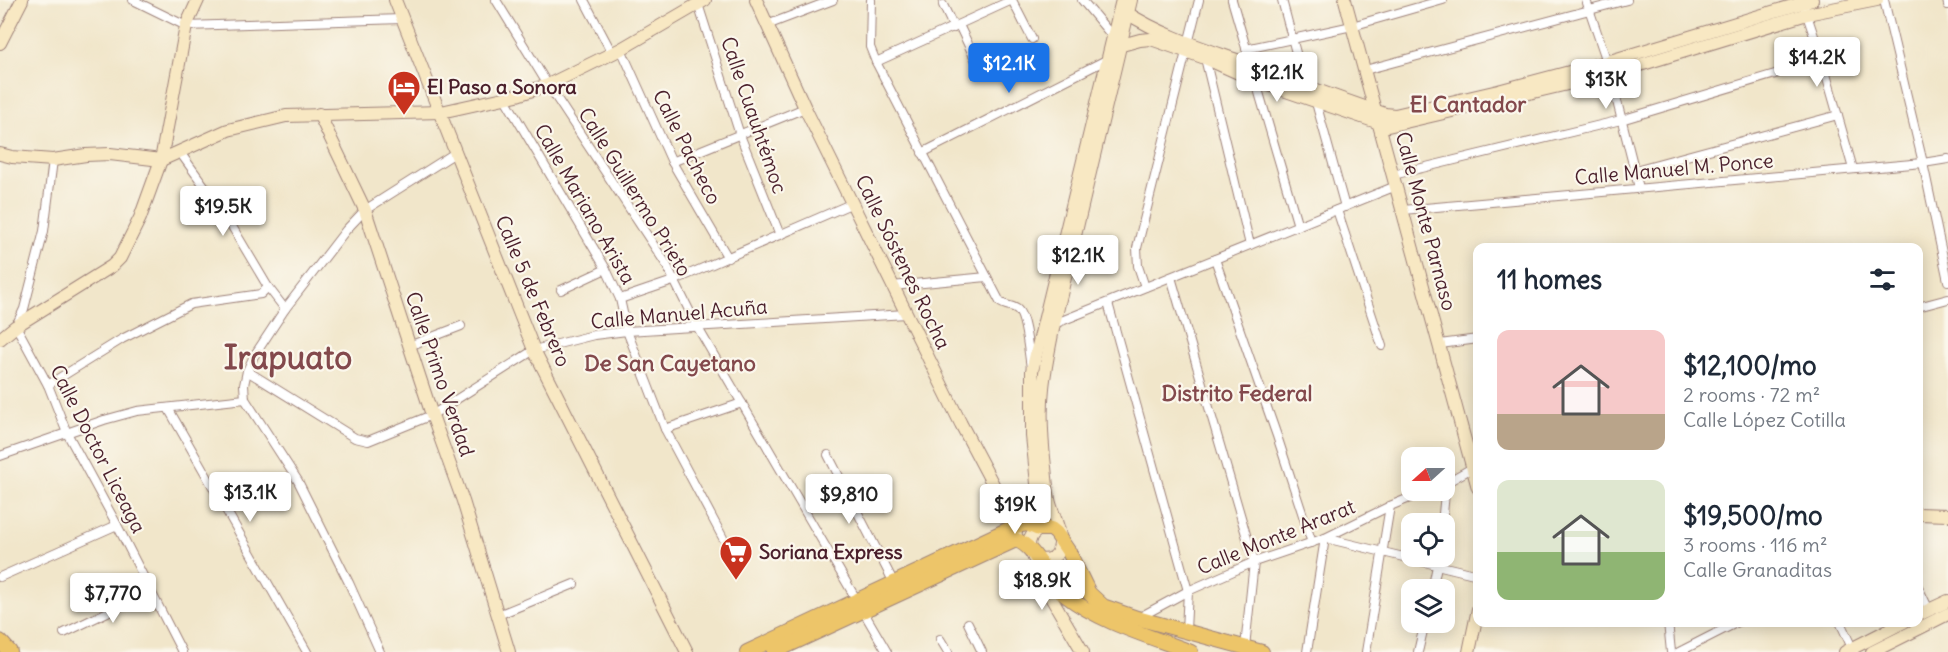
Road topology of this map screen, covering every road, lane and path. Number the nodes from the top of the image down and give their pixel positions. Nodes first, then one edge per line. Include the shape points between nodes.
1 (22, 0) edge
2 (132, 0) edge
3 (198, 0) edge
4 (395, 0) edge
5 (496, 0) edge
6 (584, 0) edge
7 (756, 0) edge
8 (833, 0) edge
9 (871, 0) edge
10 (1082, 0) edge
11 (1122, 0) edge
12 (1131, 0) edge
13 (1199, 0) edge
14 (1232, 0) edge
15 (1282, 0) edge
16 (1344, 0) edge
17 (1443, 0) edge
18 (1586, 0) edge
19 (1627, 0) edge
20 (1877, 0) edge
21 (1884, 0) edge
22 (1947, 0) edge
23 (1008, 1) edge
24 (701, 2) edge
25 (1806, 4) edge
26 (943, 5) dead end
27 (1948, 5) edge
28 (1589, 10) junction
29 (1127, 13) junction
30 (402, 19) junction
31 (767, 25) junction
32 (186, 26) junction
33 (956, 26) junction
34 (1352, 26) junction
35 (1152, 28) junction
36 (1292, 38) junction
37 (1032, 39) dead end
38 (0, 43) edge
39 (1115, 45) junction
40 (1186, 47) junction
41 (1246, 49) junction
42 (616, 51) junction
43 (1205, 58) junction
44 (1822, 60) junction
45 (876, 62) junction
46 (978, 65) dead end
47 (1250, 66) junction
48 (1608, 68) junction
49 (1365, 70) junction
50 (1254, 80) junction
51 (548, 85) junction
52 (1305, 87) junction
53 (504, 97) junction
54 (1315, 99) junction
55 (805, 108) junction
56 (441, 112) junction
57 (319, 114) junction
58 (1838, 115) junction
59 (1378, 117) junction
60 (1621, 120) junction
61 (740, 135) junction
62 (179, 151) junction
63 (455, 153) junction
64 (922, 153) junction
65 (0, 154) edge
66 (1948, 159) edge
67 (53, 160) junction
68 (161, 160) junction
69 (672, 162) junction
70 (1923, 163) junction
71 (1853, 169) junction
72 (1635, 170) junction
73 (1394, 180) junction
74 (1639, 188) junction
75 (853, 203) junction
76 (1341, 208) junction
77 (365, 210) junction
78 (1403, 210) junction
79 (1298, 226) junction
80 (780, 235) junction
81 (1250, 245) junction
82 (728, 258) junction
83 (1215, 259) junction
84 (606, 269) junction
85 (987, 277) junction
86 (1171, 277) junction
87 (1948, 280) edge
88 (673, 281) junction
89 (892, 286) junction
90 (268, 287) junction
91 (1145, 287) junction
92 (561, 290) dead end
93 (1948, 298) edge
94 (620, 299) junction
95 (1108, 303) junction
96 (1923, 306) edge
97 (285, 309) junction
98 (906, 314) junction
99 (1054, 324) junction
100 (16, 326) junction
101 (461, 326) dead end
102 (698, 328) junction
103 (627, 331) junction
104 (0, 339) edge
105 (1473, 340) edge
106 (1440, 344) junction
107 (409, 346) junction
108 (1382, 346) dead end
109 (534, 350) junction
110 (247, 371) junction
111 (1032, 371) junction
112 (48, 385) junction
113 (245, 399) junction
114 (742, 403) junction
115 (168, 408) junction
116 (432, 415) junction
117 (1037, 427) junction
118 (665, 429) junction
119 (67, 433) junction
120 (828, 455) dead end
121 (0, 456) edge
122 (1472, 468) junction
123 (1473, 471) edge
124 (1455, 478) edge
125 (1404, 501) edge
126 (1390, 507) junction
127 (1923, 514) edge
128 (1948, 515) edge
129 (117, 525) junction
130 (1039, 529) junction
131 (1015, 533) junction
132 (723, 538) dead end
133 (1325, 538) junction
134 (1059, 539) junction
135 (1312, 543) junction
136 (1383, 552) junction
137 (1401, 555) edge
138 (1034, 556) junction
139 (1254, 562) junction
140 (1455, 567) edge
141 (1473, 573) edge
142 (0, 577) edge
143 (894, 583) junction
144 (574, 584) dead end
145 (151, 591) junction
146 (1188, 591) junction
147 (1948, 601) edge
148 (860, 605) junction
149 (1924, 613) edge
150 (1948, 614) edge
151 (498, 615) junction
152 (1137, 618) junction
153 (968, 623) dead end
154 (1923, 626) edge
155 (1474, 627) edge
156 (1668, 627) edge
157 (1728, 627) edge
158 (1842, 627) edge
159 (1895, 627) edge
160 (1922, 627) edge
161 (1186, 630) junction
162 (64, 633) dead end
163 (1422, 633) edge
164 (940, 639) dead end
165 (0, 641) edge
166 (1245, 647) junction
167 (778, 651) edge
168 (1851, 651) edge
169 (10, 652) edge
170 (182, 652) edge
171 (307, 652) edge
172 (380, 652) edge
173 (509, 652) edge
174 (687, 652) edge
175 (747, 652) edge
176 (887, 652) edge
177 (948, 652) edge
178 (982, 652) edge
179 (1083, 652) edge
180 (1191, 652) edge
181 (1262, 652) edge
182 (1307, 652) edge
183 (1366, 652) edge
184 (1418, 652) edge
185 (1469, 652) edge
186 (1671, 652) edge
187 (1679, 652) edge
188 (1872, 652) edge

1 - 38 street
2 - 32 street
3 - 32 street
4 - 30 street, Calle 5 de Febrero
5 - 51 street, Calle Guillermo Prieto
6 - 42 street, Calle Pacheco
7 - 31 street, Calle Sóstenes Rocha
8 - 31 street
9 - 45 street via 870,47
10 - 39 street
11 - 39 street
12 - 29 street
13 - 40 street
14 - 41 street
15 - 36 street
16 - 34 street, Calle Monte Parnaso
17 - 34 street
18 - 28 street
19 - 28 street
20 - 25 street
21 - 70 street
22 - 27 street
23 - 33 street
23 - 37 street
24 - 42 street
24 - 61 street, Calle Cuauhtémoc
25 - 44 street
25 - 48 street
26 - 33 street
28 - 48 street
28 - 49 street
29 - 35 street
29 - 39 street
30 - 32 street
30 - 56 street, Calle 5 de Febrero
31 - 55 street, Calle Sóstenes Rocha
32 - 68 street
33 - 45 street
33 - 46 street
34 - 36 street
34 - 49 street, Calle Monte Parnaso
35 - 39 street
35 - 40 street
36 - 41 street
36 - 52 street
39 - 40 street via 1151,39
39 - 64 street
39 - 99 street
39 - 111 street
40 - 43 street
40 - 47 street
40 - 91 street via 1137,248
41 - 47 street
42 - 51 street
42 - 69 street, Calle Pacheco
43 - 50 street
43 - 81 street
44 - 58 street
44 - 60 street
45 - 64 street
47 - 50 street
47 - 52 street
48 - 59 street via 1398,125 1388,126
48 - 60 street
49 - 59 street, Calle Monte Parnaso
50 - 54 street
50 - 79 street
51 - 53 street
51 - 88 street, Calle Guillermo Prieto via 666,264
52 - 59 street
53 - 56 street
53 - 84 street, Calle Mariano Arista
54 - 59 street
54 - 76 street
55 - 61 street
55 - 75 street, Calle Sóstenes Rocha
56 - 57 street
56 - 63 street, Calle 5 de Febrero
57 - 62 street via 286,116 228,130
57 - 77 street, Calle Primo Verdad
58 - 71 street
58 - 72 street
59 - 73 street, Calle Monte Parnaso
60 - 72 street
60 - 73 street
61 - 69 street
61 - 80 street, Calle Cuauhtémoc
62 - 68 street
62 - 90 street via 224,213
63 - 77 street
63 - 109 street, Calle 5 de Febrero
64 - 85 street
65 - 67 street
66 - 70 street, Calle Manuel M. Ponce
67 - 68 street via 110,154
67 - 100 street via 44,231
68 - 100 street via 140,218 120,258
69 - 82 street, Calle Pacheco
70 - 71 street, Calle Manuel M. Ponce
70 - 87 street
71 - 74 street, Calle Manuel M. Ponce
72 - 74 street
73 - 76 street
73 - 78 street, Calle Monte Parnaso
74 - 78 street, Calle Manuel M. Ponce
75 - 80 street
75 - 89 street, Calle Sóstenes Rocha
76 - 79 street
76 - 108 street
77 - 97 street
77 - 107 street, Calle Primo Verdad
78 - 106 street, Calle Monte Parnaso
79 - 81 street
80 - 82 street
81 - 83 street
82 - 88 street
83 - 86 street
83 - 135 street
84 - 92 street
84 - 94 street, Calle Mariano Arista
85 - 89 street
85 - 111 street via 1002,304 1022,315
86 - 91 street
86 - 139 street
88 - 94 street
88 - 102 street, Calle Guillermo Prieto
89 - 98 street, Calle Sóstenes Rocha
90 - 97 street
90 - 112 street via 261,294 191,304 122,339
91 - 95 street
93 - 96 street
94 - 103 street, Calle Mariano Arista
95 - 99 street
95 - 146 street
97 - 110 street
98 - 102 street, Calle Manuel Acuña
98 - 131 street, Calle Sóstenes Rocha
99 - 117 street
100 - 104 street
100 - 112 street, Calle Doctor Liceaga
101 - 107 street
102 - 103 street, Calle Manuel Acuña
102 - 114 street, Calle Guillermo Prieto
103 - 109 street, Calle Manuel Acuña
103 - 118 street, Calle Mariano Arista
105 - 106 street
106 - 122 street, Calle Monte Parnaso
107 - 116 street, Calle Primo Verdad
109 - 116 street, Calle Manuel Acuña
109 - 174 street, Calle 5 de Febrero
110 - 113 street
110 - 116 street, Calle Manuel Acuña via 356,438 369,441
111 - 117 street
112 - 119 street, Calle Doctor Liceaga
113 - 115 street
113 - 172 street via 298,481
114 - 118 street
114 - 148 street, Calle Guillermo Prieto
115 - 119 street via 136,411
115 - 171 street
116 - 151 street, Calle Primo Verdad
117 - 130 street
117 - 134 street
118 - 132 street, Calle Mariano Arista
119 - 121 street
119 - 129 street, Calle Doctor Liceaga
120 - 143 street
122 - 123 street, Calle Monte Parnaso
122 - 124 street
125 - 126 street, Calle Monte Ararat
126 - 133 street, Calle Monte Ararat
126 - 136 street
127 - 128 street
129 - 142 street
129 - 145 street, Calle Doctor Liceaga
130 - 131 main road via 1027,524
130 - 134 main road via 1051,530
130 - 138 street via 1029,539
131 - 138 main road
131 - 143 main road
131 - 148 main road
133 - 135 street, Calle Monte Ararat
133 - 136 street
133 - 182 street
134 - 138 street via 1058,554 1052,559
134 - 152 main road via 1098,603
135 - 139 street, Calle Monte Ararat
136 - 137 street
136 - 183 street
138 - 179 street via 1052,599
138 - 180 main road via 1057,588 1083,607
139 - 146 street, Calle Monte Ararat
139 - 166 street
140 - 141 street
143 - 148 main road
144 - 151 street
145 - 162 street
145 - 170 street, Calle Doctor Liceaga
146 - 152 street, Calle Monte Ararat
146 - 161 street
147 - 149 street
148 - 167 main road
148 - 175 main road
148 - 176 street, Calle Guillermo Prieto
150 - 154 street
151 - 173 street, Calle Primo Verdad
152 - 161 main road
153 - 178 street
155 - 185 street
156 - 186 street
157 - 187 street
158 - 168 street
159 - 168 street
160 - 188 street
161 - 166 main road
163 - 184 street
164 - 177 street
165 - 169 main road
166 - 181 main road

